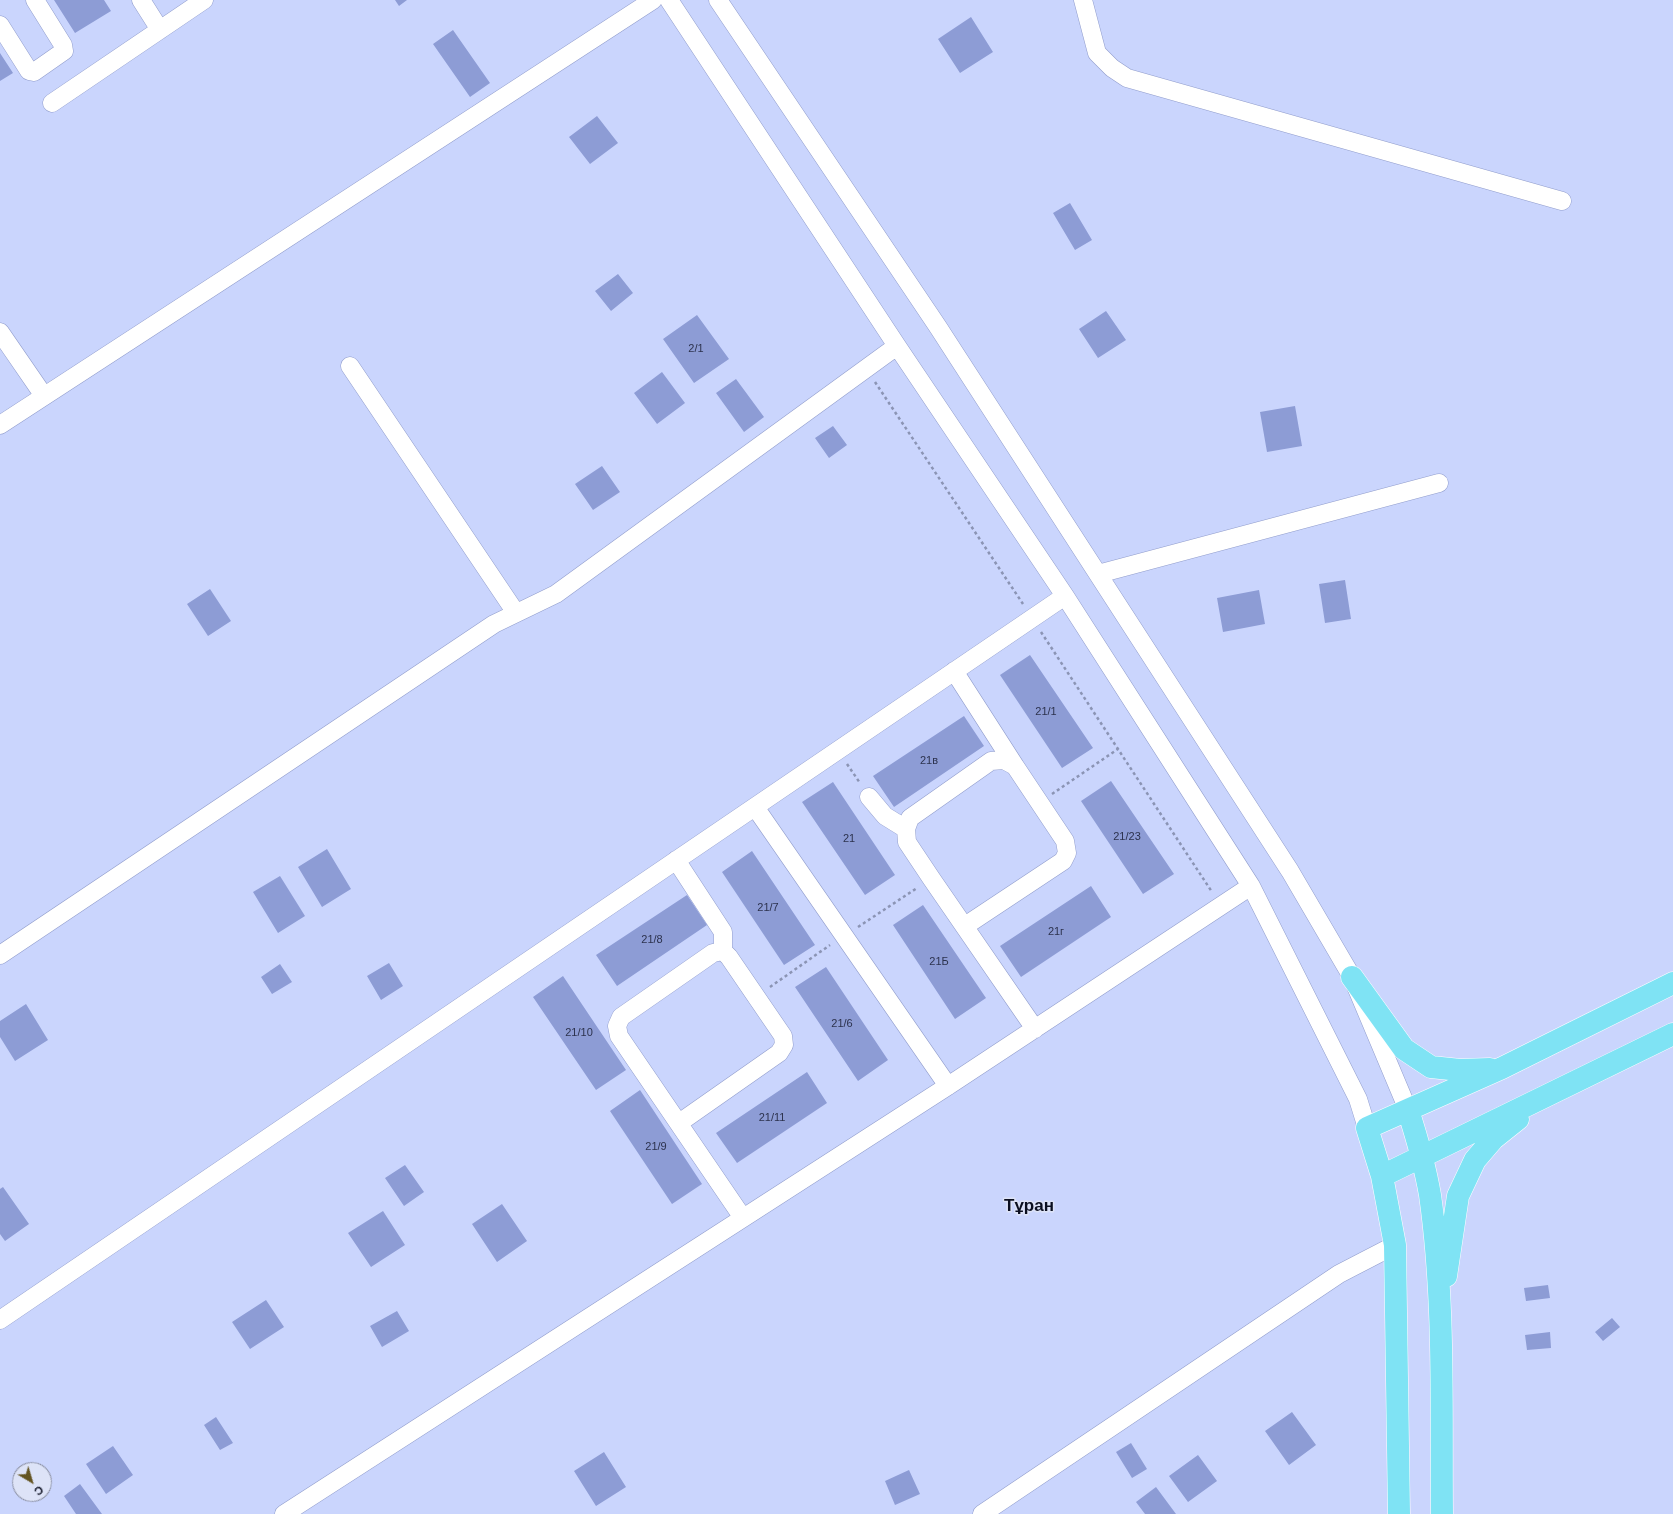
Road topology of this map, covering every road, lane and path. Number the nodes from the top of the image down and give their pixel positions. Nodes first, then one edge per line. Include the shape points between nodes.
1 (35, 0) edge
2 (140, 0) edge
3 (204, 0) edge
4 (653, 0) edge
5 (669, 0) edge
6 (1083, 0) edge
7 (720, 1) edge
8 (0, 25) edge
9 (160, 30) junction
10 (52, 103) dead end
11 (1562, 201) dead end
12 (0, 332) edge
13 (897, 346) junction
14 (350, 366) dead end
15 (866, 368) junction
16 (44, 396) junction
17 (0, 425) edge
18 (1439, 483) dead end
19 (1098, 574) junction
20 (1065, 596) junction
21 (516, 614) junction
22 (1032, 618) junction
23 (954, 672) junction
24 (1118, 749) junction
25 (839, 750) junction
26 (1015, 766) junction
27 (868, 797) joint
28 (1040, 802) junction
29 (755, 806) junction
30 (906, 829) junction
31 (676, 860) junction
32 (1251, 886) junction
33 (1221, 906) junction
34 (965, 926) junction
35 (723, 951) junction
36 (0, 955) edge
37 (1352, 977) junction
38 (1673, 983) edge
39 (1034, 1029) junction
40 (1673, 1034) edge
41 (1502, 1068) junction
42 (948, 1086) junction
43 (1557, 1092) junction
44 (1408, 1110) junction
45 (678, 1123) junction
46 (1367, 1128) junction
47 (1422, 1156) junction
48 (1382, 1176) junction
49 (743, 1218) junction
50 (1395, 1245) junction
51 (1441, 1307) junction
52 (0, 1320) edge
53 (284, 1514) edge
54 (982, 1514) edge
55 (1399, 1514) edge
56 (1442, 1514) edge

1 - 8 street via 64,45 64,51 32,72 29,71
2 - 9 street
3 - 9 street
4 - 16 street
5 - 13 street
6 - 11 street via 1097,53 1127,78
7 - 19 street
9 - 10 street
12 - 16 street
13 - 15 street
13 - 20 street
14 - 21 street
15 - 21 street via 556,594
15 - 22 path
16 - 17 street
18 - 19 street
19 - 37 street via 1290,871
20 - 22 street
20 - 32 street
21 - 36 street via 494,624
22 - 23 street
22 - 24 path
23 - 25 street
23 - 26 street
24 - 28 path
24 - 33 path
25 - 27 path
25 - 29 street
26 - 28 street
26 - 30 street via 1004,760 991,762 910,818
27 - 30 street via 885,816
28 - 34 street via 1065,841 1067,853 1063,861
29 - 31 street
29 - 42 street
30 - 34 street via 907,842
31 - 35 street via 723,932
31 - 52 street
32 - 33 street
32 - 46 street via 1358,1099
33 - 39 street
34 - 39 street
35 - 45 street via 783,1036 784,1045 779,1053
35 - 45 street via 713,953 621,1017 617,1026 619,1036
37 - 41 main road via 1404,1050 1431,1067 1460,1070
37 - 44 street
38 - 41 main road
39 - 42 street
40 - 43 main road
41 - 44 main road
42 - 49 street
43 - 47 main road
43 - 51 main road via 1516,1120 1475,1160 1458,1196
44 - 46 main road
44 - 47 main road
45 - 49 street
46 - 48 main road
47 - 48 main road
47 - 51 main road via 1430,1195
48 - 50 main road
49 - 53 street
50 - 54 street via 1339,1274
50 - 55 main road
51 - 56 main road

